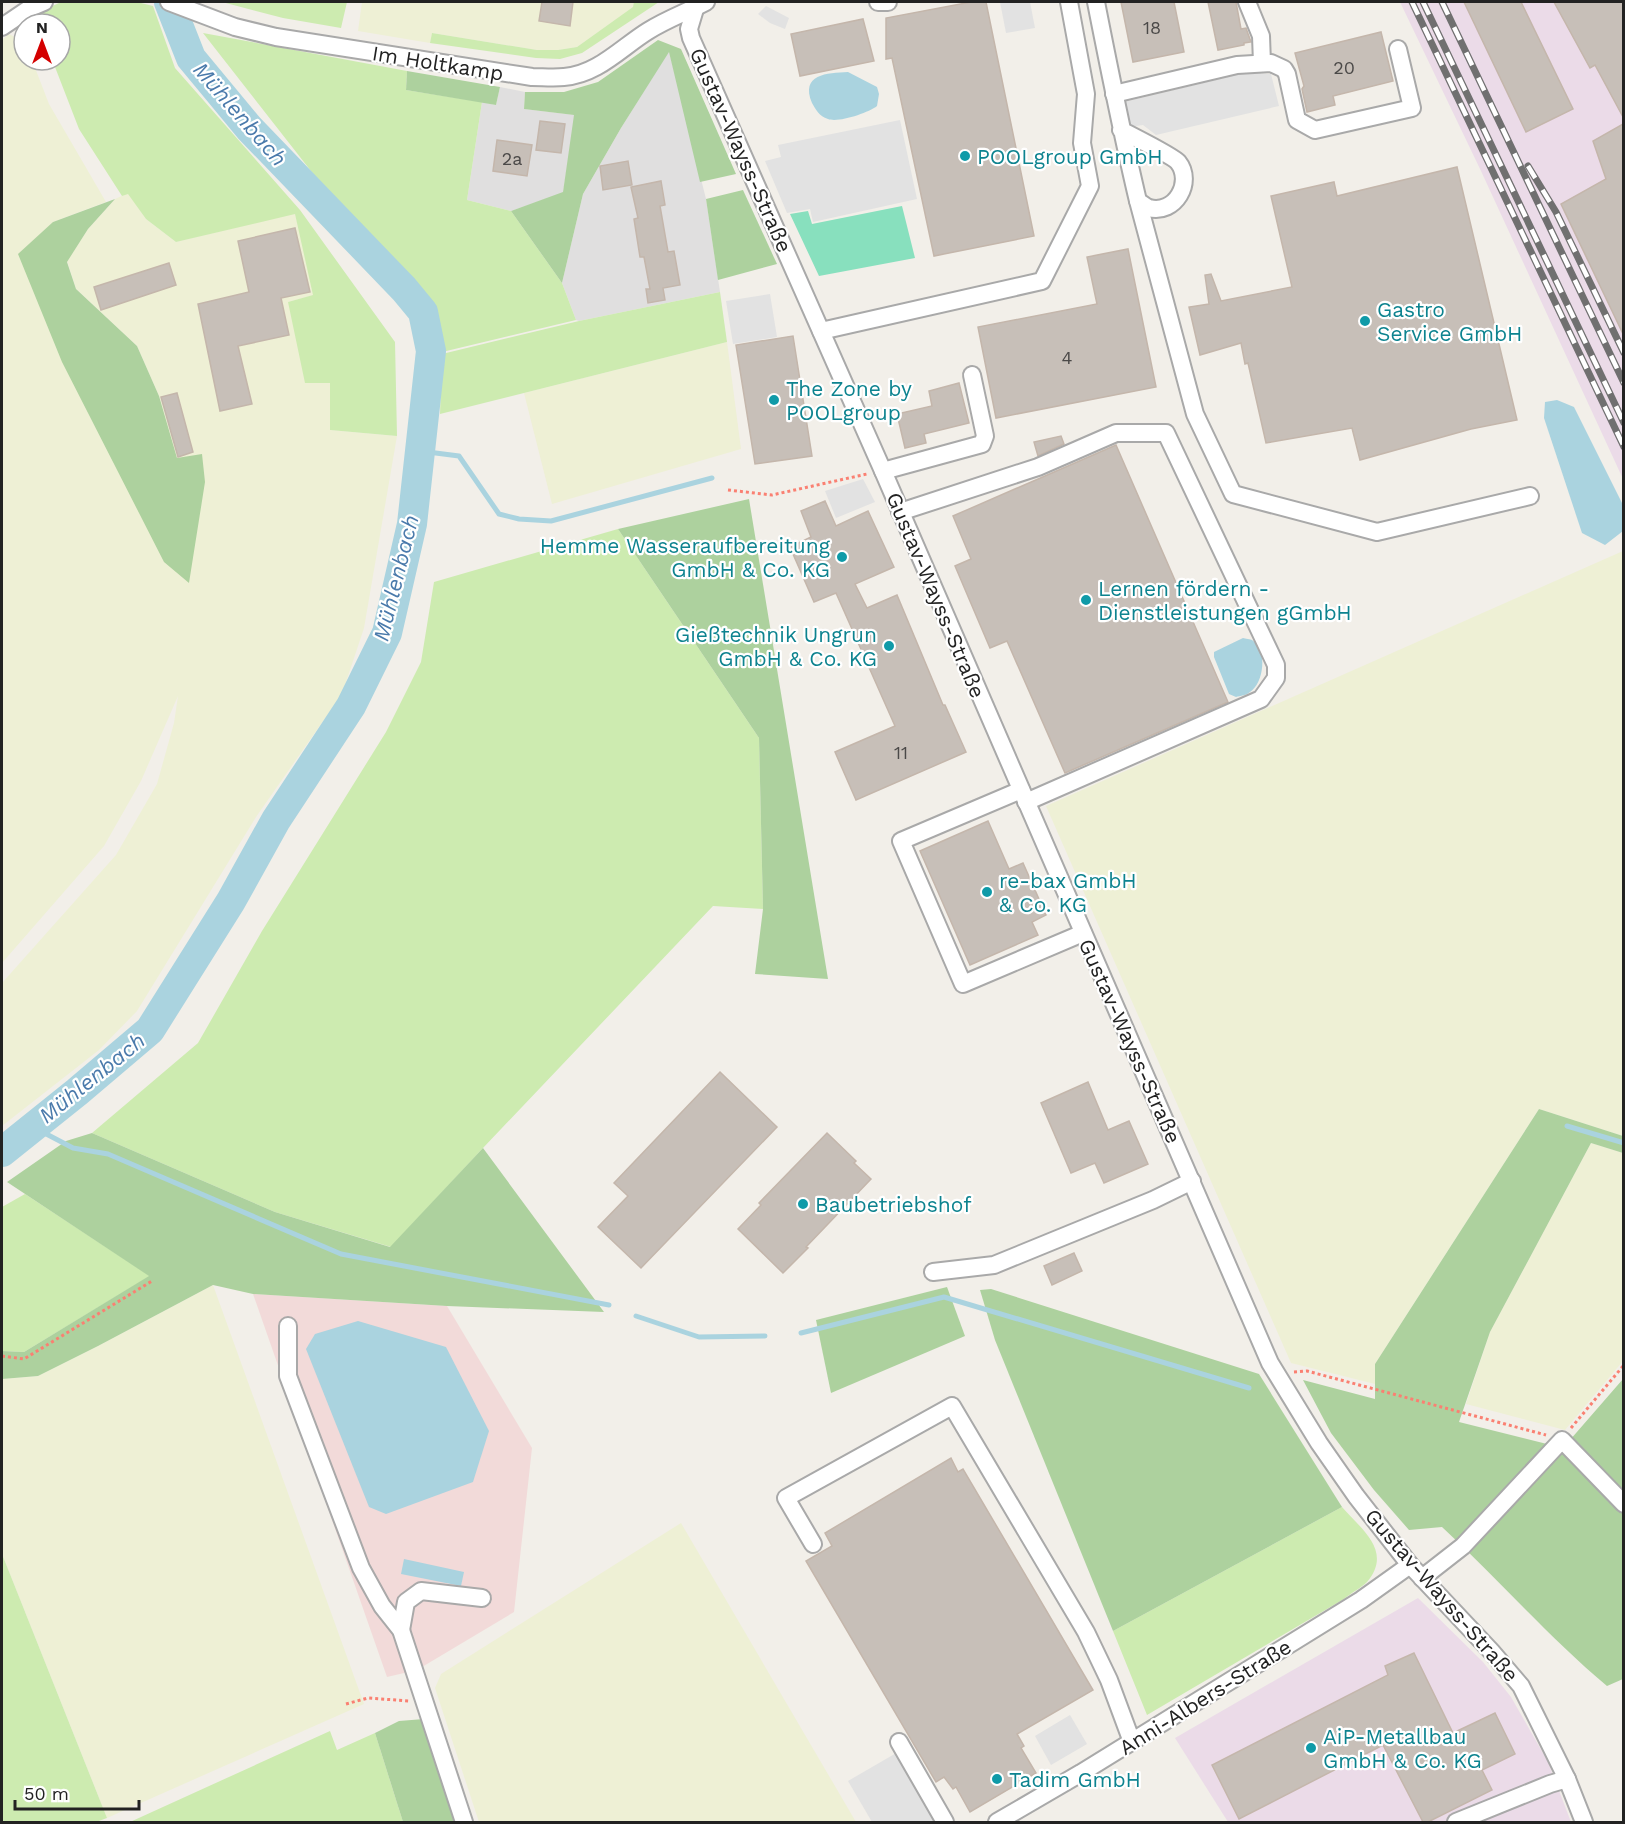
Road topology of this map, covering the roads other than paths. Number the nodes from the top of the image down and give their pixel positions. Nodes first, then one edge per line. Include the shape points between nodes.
1 (44, 2) edge
2 (169, 2) edge
3 (878, 2) edge
4 (888, 2) edge
5 (1096, 2) edge
6 (1247, 2) edge
7 (698, 4) edge
8 (1070, 5) edge
9 (2, 27) edge
10 (1398, 49) dead end
11 (1262, 63) junction
12 (1114, 94) junction
13 (1121, 130) junction
14 (1138, 201) junction
15 (821, 331) junction
16 (972, 375) dead end
17 (882, 471) junction
18 (1530, 496) dead end
19 (900, 512) junction
20 (1023, 796) junction
21 (1083, 933) junction
22 (1192, 1181) junction
23 (933, 1272) dead end
24 (288, 1326) dead end
25 (1623, 1504) edge
26 (813, 1544) dead end
27 (1410, 1565) junction
28 (1422, 1578) junction
29 (482, 1598) dead end
30 (400, 1630) junction
31 (899, 1742) dead end
32 (1132, 1742) junction
33 (1567, 1779) junction
34 (464, 1822) edge
35 (945, 1822) edge
36 (997, 1822) edge
37 (1456, 1822) edge
38 (1584, 1822) edge

1 - 9 street
2 - 7 street, Im Holtkamp via 235,27 276,37 532,78 566,78 594,68
3 - 4 street
5 - 12 street
6 - 11 street via 1261,36
7 - 15 street, Gustav-Wayss-Straße via 689,29 691,38
8 - 15 street via 1086,94 1082,144 1090,186 1042,281
10 - 11 street via 1412,108 1315,130 1297,120 1284,69
11 - 12 street via 1237,65
12 - 13 street
13 - 14 street
13 - 14 street via 1178,161 1183,172 1184,188 1173,204 1149,208
14 - 18 street via 1195,414 1233,494 1377,532
15 - 17 street, Gustav-Wayss-Straße
16 - 17 street via 985,436 982,444
17 - 19 street, Gustav-Wayss-Straße
19 - 20 street, Gustav-Wayss-Straße
19 - 20 street via 1038,467 1116,432 1166,433 1276,665 1276,678 1261,699
20 - 21 street, Gustav-Wayss-Straße
20 - 21 street via 901,841 958,974 963,984
21 - 22 street, Gustav-Wayss-Straße
22 - 23 street via 994,1265
22 - 27 street, Gustav-Wayss-Straße via 1270,1362 1356,1497
24 - 30 street via 288,1376 361,1568
25 - 28 street via 1562,1440 1463,1546
26 - 32 street via 786,1498 952,1406 1086,1632
27 - 28 street, Gustav-Wayss-Straße
27 - 32 street, Anni-Albers-Straße via 1361,1600
28 - 33 street, Gustav-Wayss-Straße via 1521,1686
29 - 30 street via 421,1591 406,1602
30 - 34 street
31 - 35 street
32 - 36 street, Anni-Albers-Straße
33 - 37 street
33 - 38 street, Gustav-Wayss-Straße

